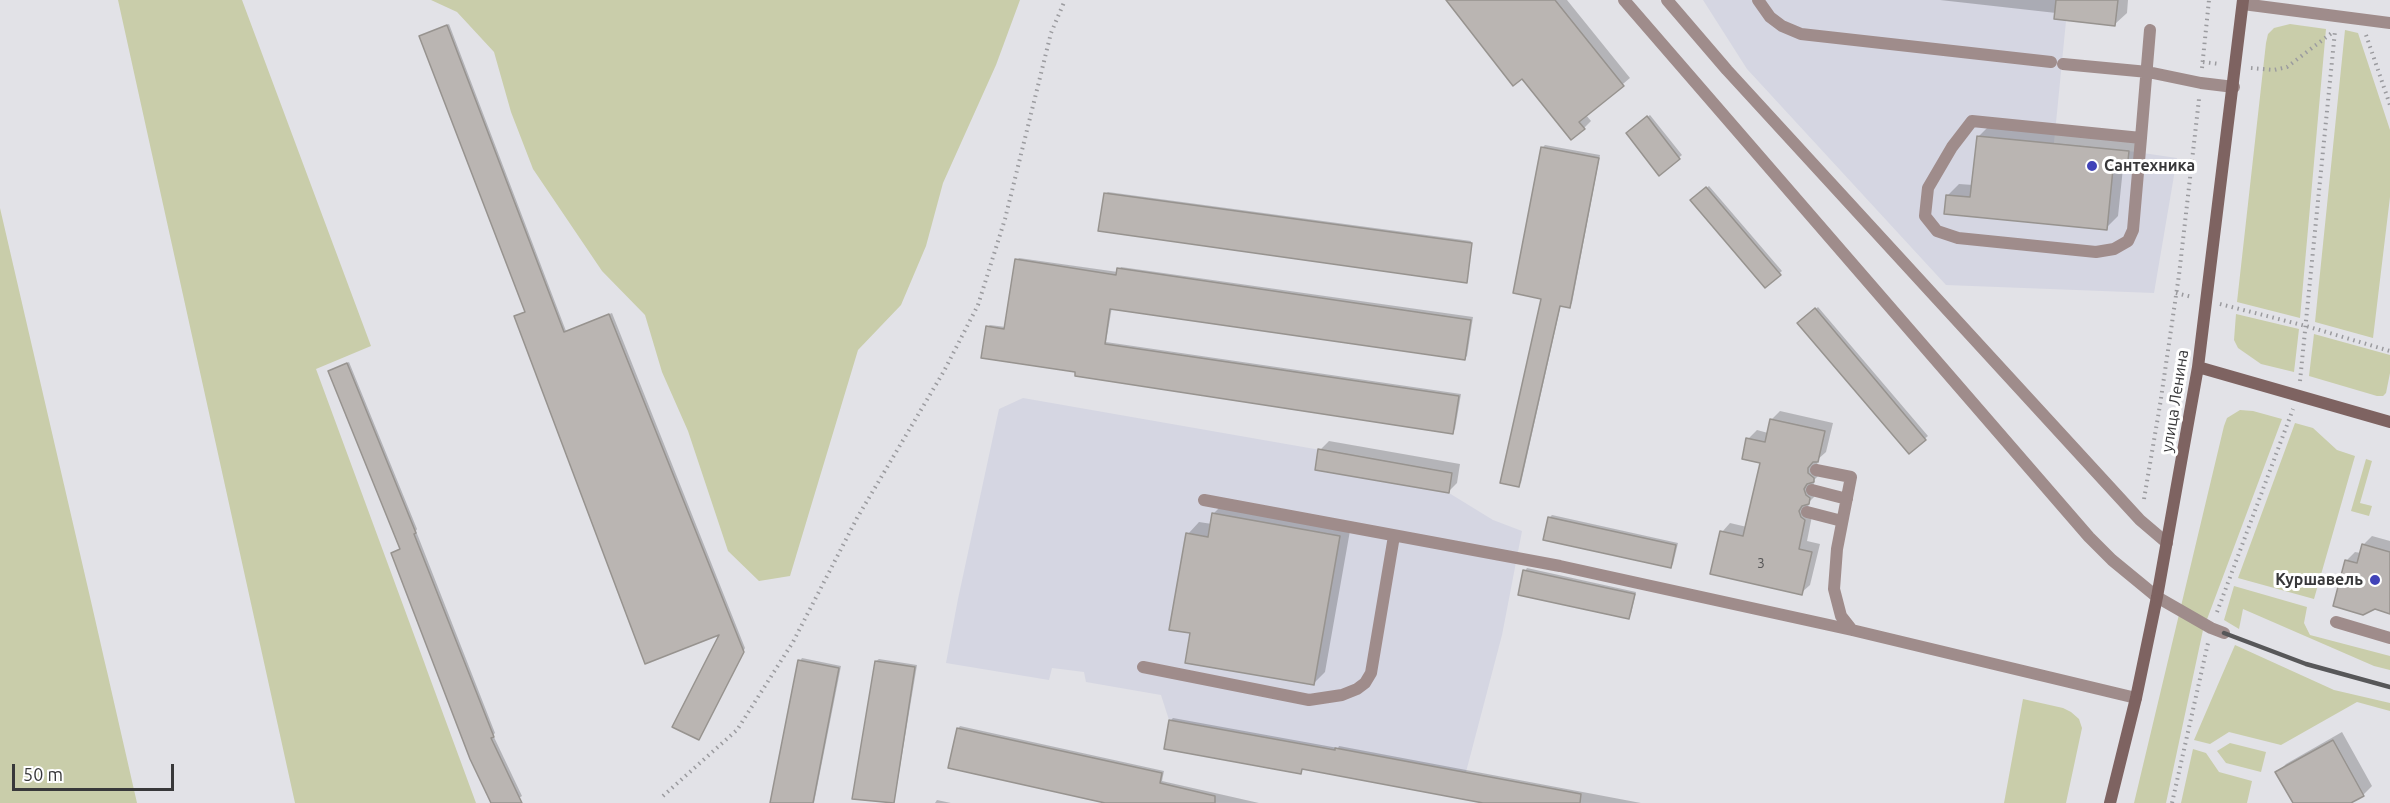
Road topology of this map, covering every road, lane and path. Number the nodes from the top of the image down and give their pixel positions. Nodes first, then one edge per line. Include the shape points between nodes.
1 (1065, 0) edge
2 (1624, 0) edge
3 (1667, 0) edge
4 (1758, 0) edge
5 (2209, 0) edge
6 (2243, 2) edge
7 (2361, 20) junction
8 (2390, 23) edge
9 (2150, 30) dead end
10 (2335, 31) dead end
11 (2203, 62) junction
12 (2236, 66) junction
13 (2148, 72) junction
14 (2201, 83) junction
15 (2234, 87) junction
16 (2390, 105) edge
17 (2141, 138) junction
18 (2176, 293) junction
19 (2206, 301) junction
20 (2390, 351) edge
21 (2198, 367) junction
22 (2390, 422) edge
23 (1816, 470) dead end
24 (1812, 489) dead end
25 (1847, 499) junction
26 (1204, 500) dead end
27 (1807, 512) dead end
28 (2140, 520) junction
29 (1842, 521) junction
30 (1394, 536) junction
31 (2167, 543) junction
32 (2157, 597) junction
33 (2336, 622) dead end
34 (1852, 630) junction
35 (2224, 633) dead end
36 (2390, 638) edge
37 (1143, 667) dead end
38 (2136, 698) junction
39 (663, 796) dead end
40 (2110, 803) edge

1 - 39 path via 1051,33 1005,219 978,305 944,371 857,518 793,642 737,730
2 - 32 street via 2066,511 2112,560
3 - 28 street
4 - 13 street via 1770,17 1801,34
5 - 11 path
6 - 7 street
6 - 12 main road, улица Ленина
7 - 8 street
7 - 16 path
9 - 13 street
10 - 12 path via 2281,70
11 - 12 path
11 - 14 path
12 - 15 main road, улица Ленина
13 - 14 street
13 - 17 street
14 - 15 street
14 - 18 path
15 - 19 main road, улица Ленина
17 - 17 street via 1972,121 1928,188 1925,216 1937,231 1958,238 2096,252 2114,249 2128,241 2133,230
18 - 19 path
18 - 28 path
19 - 20 path
19 - 21 main road, улица Ленина
21 - 22 main road
21 - 31 main road, улица Ленина
23 - 25 street via 1851,477
24 - 25 street
25 - 29 street
26 - 30 street
27 - 29 street
28 - 31 street
29 - 34 street via 1834,590 1841,616
30 - 34 street via 1560,566
30 - 37 street via 1371,672 1357,689 1309,700
31 - 32 main road, улица Ленина
32 - 35 street
32 - 38 main road, улица Ленина
33 - 36 street
34 - 38 street
38 - 40 main road, улица Ленина

